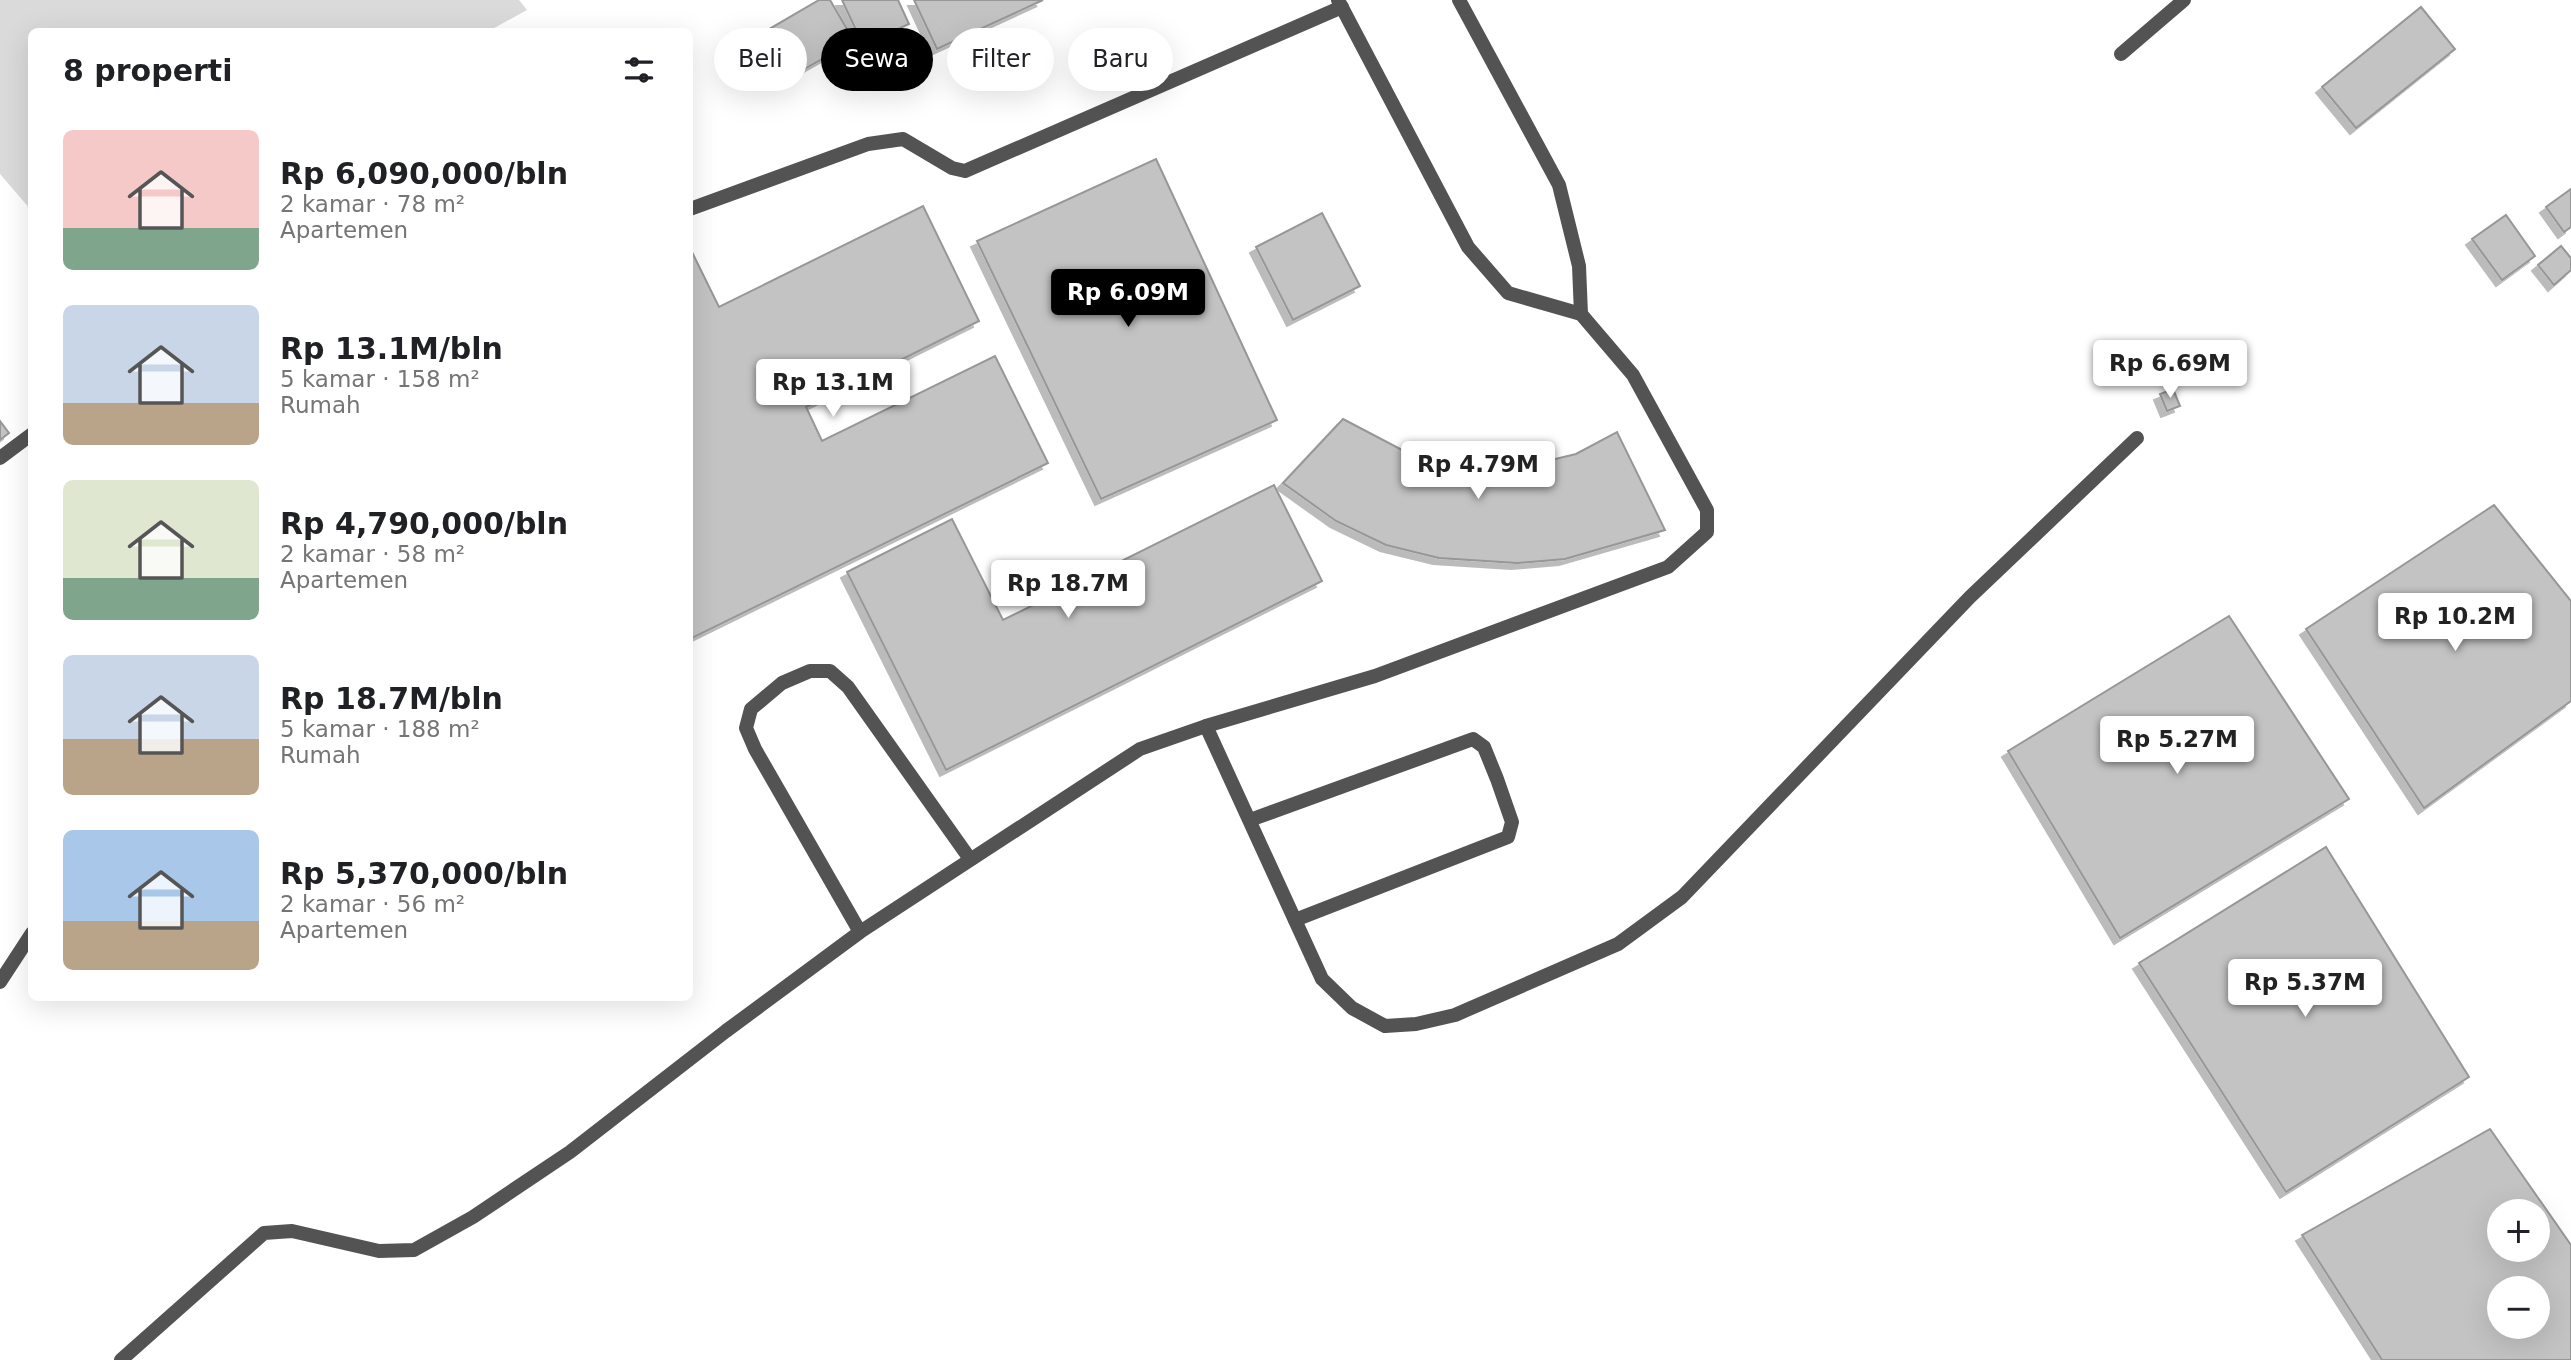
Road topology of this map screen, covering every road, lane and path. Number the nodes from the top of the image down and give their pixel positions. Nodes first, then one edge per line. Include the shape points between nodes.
1 (1459, 0) edge
2 (2184, 0) edge
3 (1340, 4) edge
4 (2121, 54) dead end
5 (693, 208) edge
6 (1581, 314) junction
7 (28, 437) edge
8 (2137, 439) dead end
9 (0, 458) edge
10 (1206, 726) junction
11 (1250, 820) junction
12 (970, 859) junction
13 (1296, 920) junction
14 (860, 932) junction
15 (28, 939) edge
16 (0, 982) edge
17 (121, 1360) edge

1 - 6 street via 1559,185 1579,266
2 - 4 street
3 - 5 street via 965,171 903,139 868,144
3 - 6 street via 1468,247 1507,293
6 - 10 street via 1633,375 1707,510 1707,532 1668,567 1375,676
7 - 9 street
8 - 13 street via 1970,597 1682,897 1618,944 1455,1015 1385,1026 1352,1008 1322,979
10 - 11 street
10 - 12 street via 1140,749
11 - 13 street
11 - 13 street via 1473,739 1484,747 1512,822 1508,837
12 - 14 street
12 - 14 street via 848,687 830,671 810,671 782,684 751,709 746,728
14 - 17 street via 570,1152 473,1217 414,1250 379,1251 292,1231 264,1233
15 - 16 street

